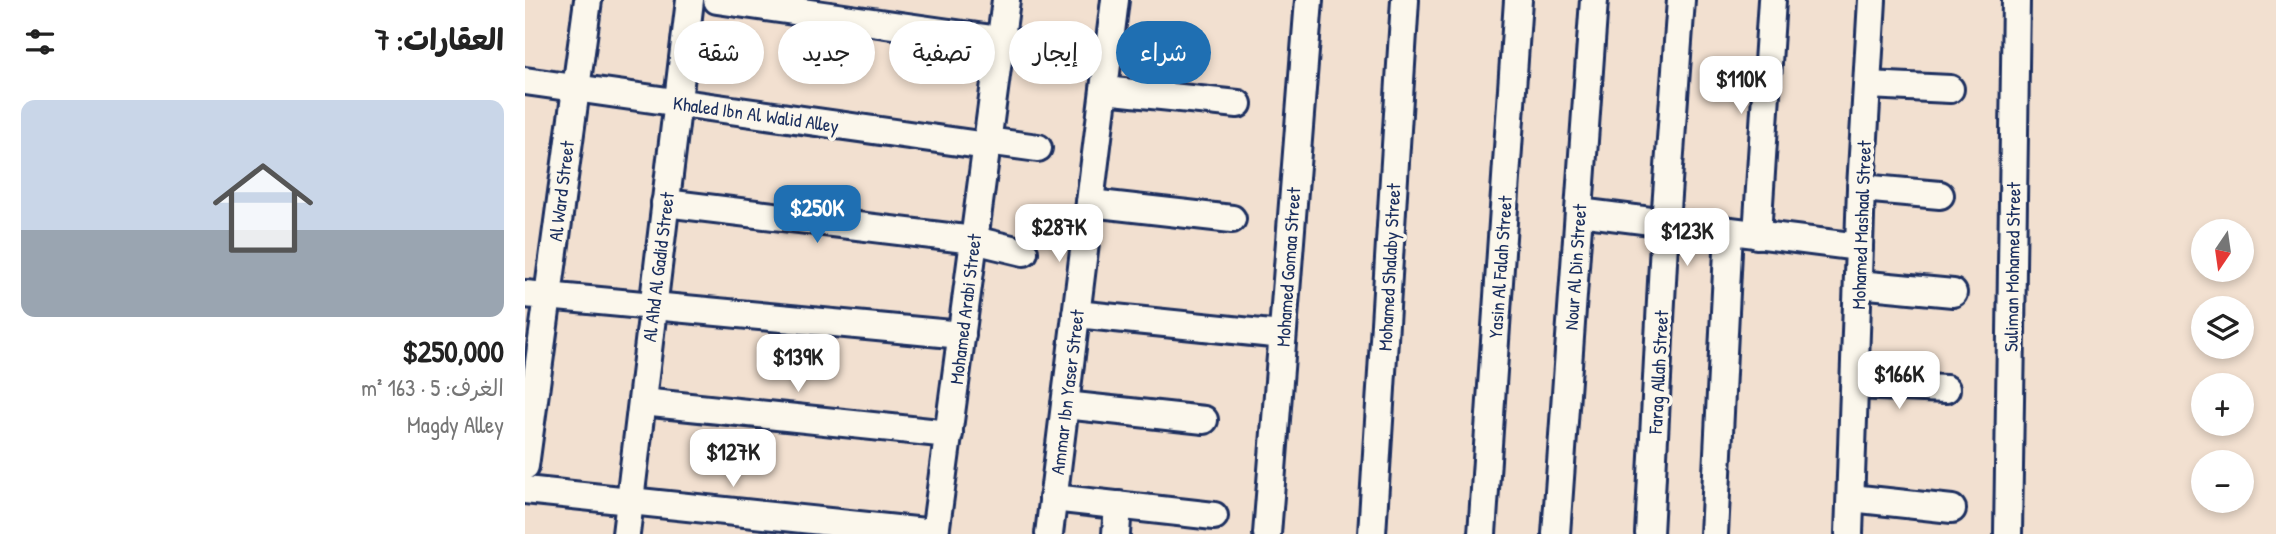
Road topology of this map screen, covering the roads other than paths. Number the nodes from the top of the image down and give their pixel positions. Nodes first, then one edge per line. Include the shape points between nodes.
1 (588, 0) edge
2 (690, 0) edge
3 (717, 0) edge
4 (1006, 0) edge
5 (1115, 0) edge
6 (1308, 0) edge
7 (1405, 0) edge
8 (1518, 0) edge
9 (1594, 0) edge
10 (1681, 0) edge
11 (1772, 0) edge
12 (1872, 0) edge
13 (2016, 0) edge
14 (1001, 39) junction
15 (1009, 40) edge
16 (525, 80) edge
17 (1868, 85) junction
18 (575, 88) junction
19 (1950, 89) dead end
20 (1104, 90) junction
21 (679, 103) junction
22 (1238, 104) dead end
23 (987, 144) junction
24 (1038, 148) dead end
25 (1861, 188) junction
26 (1940, 195) dead end
27 (665, 203) junction
28 (1090, 203) junction
29 (1579, 212) junction
30 (1232, 219) dead end
31 (1665, 223) junction
32 (1730, 232) junction
33 (1757, 235) junction
34 (974, 240) junction
35 (1859, 247) junction
36 (1024, 252) dead end
37 (1858, 284) junction
38 (1953, 293) dead end
39 (536, 295) edge
40 (652, 306) junction
41 (1076, 314) junction
42 (962, 335) junction
43 (1282, 335) junction
44 (1854, 385) junction
45 (1946, 389) dead end
46 (642, 402) junction
47 (1065, 405) junction
48 (1204, 419) dead end
49 (949, 434) junction
50 (525, 466) edge
51 (525, 490) edge
52 (1053, 498) junction
53 (1851, 498) junction
54 (630, 502) junction
55 (1118, 505) junction
56 (1952, 509) dead end
57 (1214, 516) dead end
58 (935, 533) edge
59 (626, 534) edge
60 (1049, 534) edge
61 (1116, 534) edge
62 (1267, 534) edge
63 (1372, 534) edge
64 (1482, 534) edge
65 (1556, 534) edge
66 (1649, 534) edge
67 (1714, 534) edge
68 (1849, 534) edge
69 (2008, 534) edge

1 - 18 street, Al Ward Street
2 - 21 street, Al Ahd Al Gadid Street
3 - 14 street
4 - 14 street, Mohamed Arabi Street
5 - 20 street, Ammar Ibn Yaser Street
6 - 43 street, Mohamed Gomaa Street
7 - 63 street, Mohamed Shalaby Street
8 - 64 street, Yasin Al Falah Street
9 - 29 street, Nour Al Din Street
10 - 31 street, Farag Allah Street
11 - 33 street
12 - 17 street, Mohamed Mashaal Street
13 - 69 street, Suliman Mohamed Street
14 - 15 street
14 - 23 street, Mohamed Arabi Street
16 - 18 street, Khaled Ibn Al Walid Alley
17 - 19 street
17 - 25 street, Mohamed Mashaal Street
18 - 21 street, Khaled Ibn Al Walid Alley
18 - 39 street, Al Ward Street
20 - 22 street
20 - 28 street, Ammar Ibn Yaser Street
21 - 23 street, Khaled Ibn Al Walid Alley
21 - 27 street, Al Ahd Al Gadid Street
23 - 24 street, Khaled Ibn Al Walid Alley
23 - 34 street, Mohamed Arabi Street
25 - 26 street
25 - 35 street, Mohamed Mashaal Street
27 - 34 street
27 - 40 street, Al Ahd Al Gadid Street
28 - 30 street
28 - 41 street, Ammar Ibn Yaser Street
29 - 31 street
29 - 65 street, Nour Al Din Street
31 - 32 street
31 - 66 street, Farag Allah Street
32 - 33 street
32 - 67 street
33 - 35 street
34 - 36 street
34 - 42 street, Mohamed Arabi Street
35 - 37 street, Mohamed Mashaal Street
37 - 38 street
37 - 44 street, Mohamed Mashaal Street
39 - 40 street
39 - 50 street, Al Ward Street
40 - 42 street
40 - 46 street, Al Ahd Al Gadid Street
41 - 43 street
41 - 47 street, Ammar Ibn Yaser Street
42 - 49 street, Mohamed Arabi Street
43 - 62 street, Mohamed Gomaa Street
44 - 45 street
44 - 53 street, Mohamed Mashaal Street
46 - 49 street
46 - 54 street, Al Ahd Al Gadid Street
47 - 48 street
47 - 52 street, Ammar Ibn Yaser Street
49 - 58 street, Mohamed Arabi Street
51 - 54 street
52 - 55 street
52 - 60 street, Ammar Ibn Yaser Street
53 - 56 street
53 - 68 street, Mohamed Mashaal Street
54 - 58 street
54 - 59 street, Al Ahd Al Gadid Street
55 - 57 street
55 - 61 street

